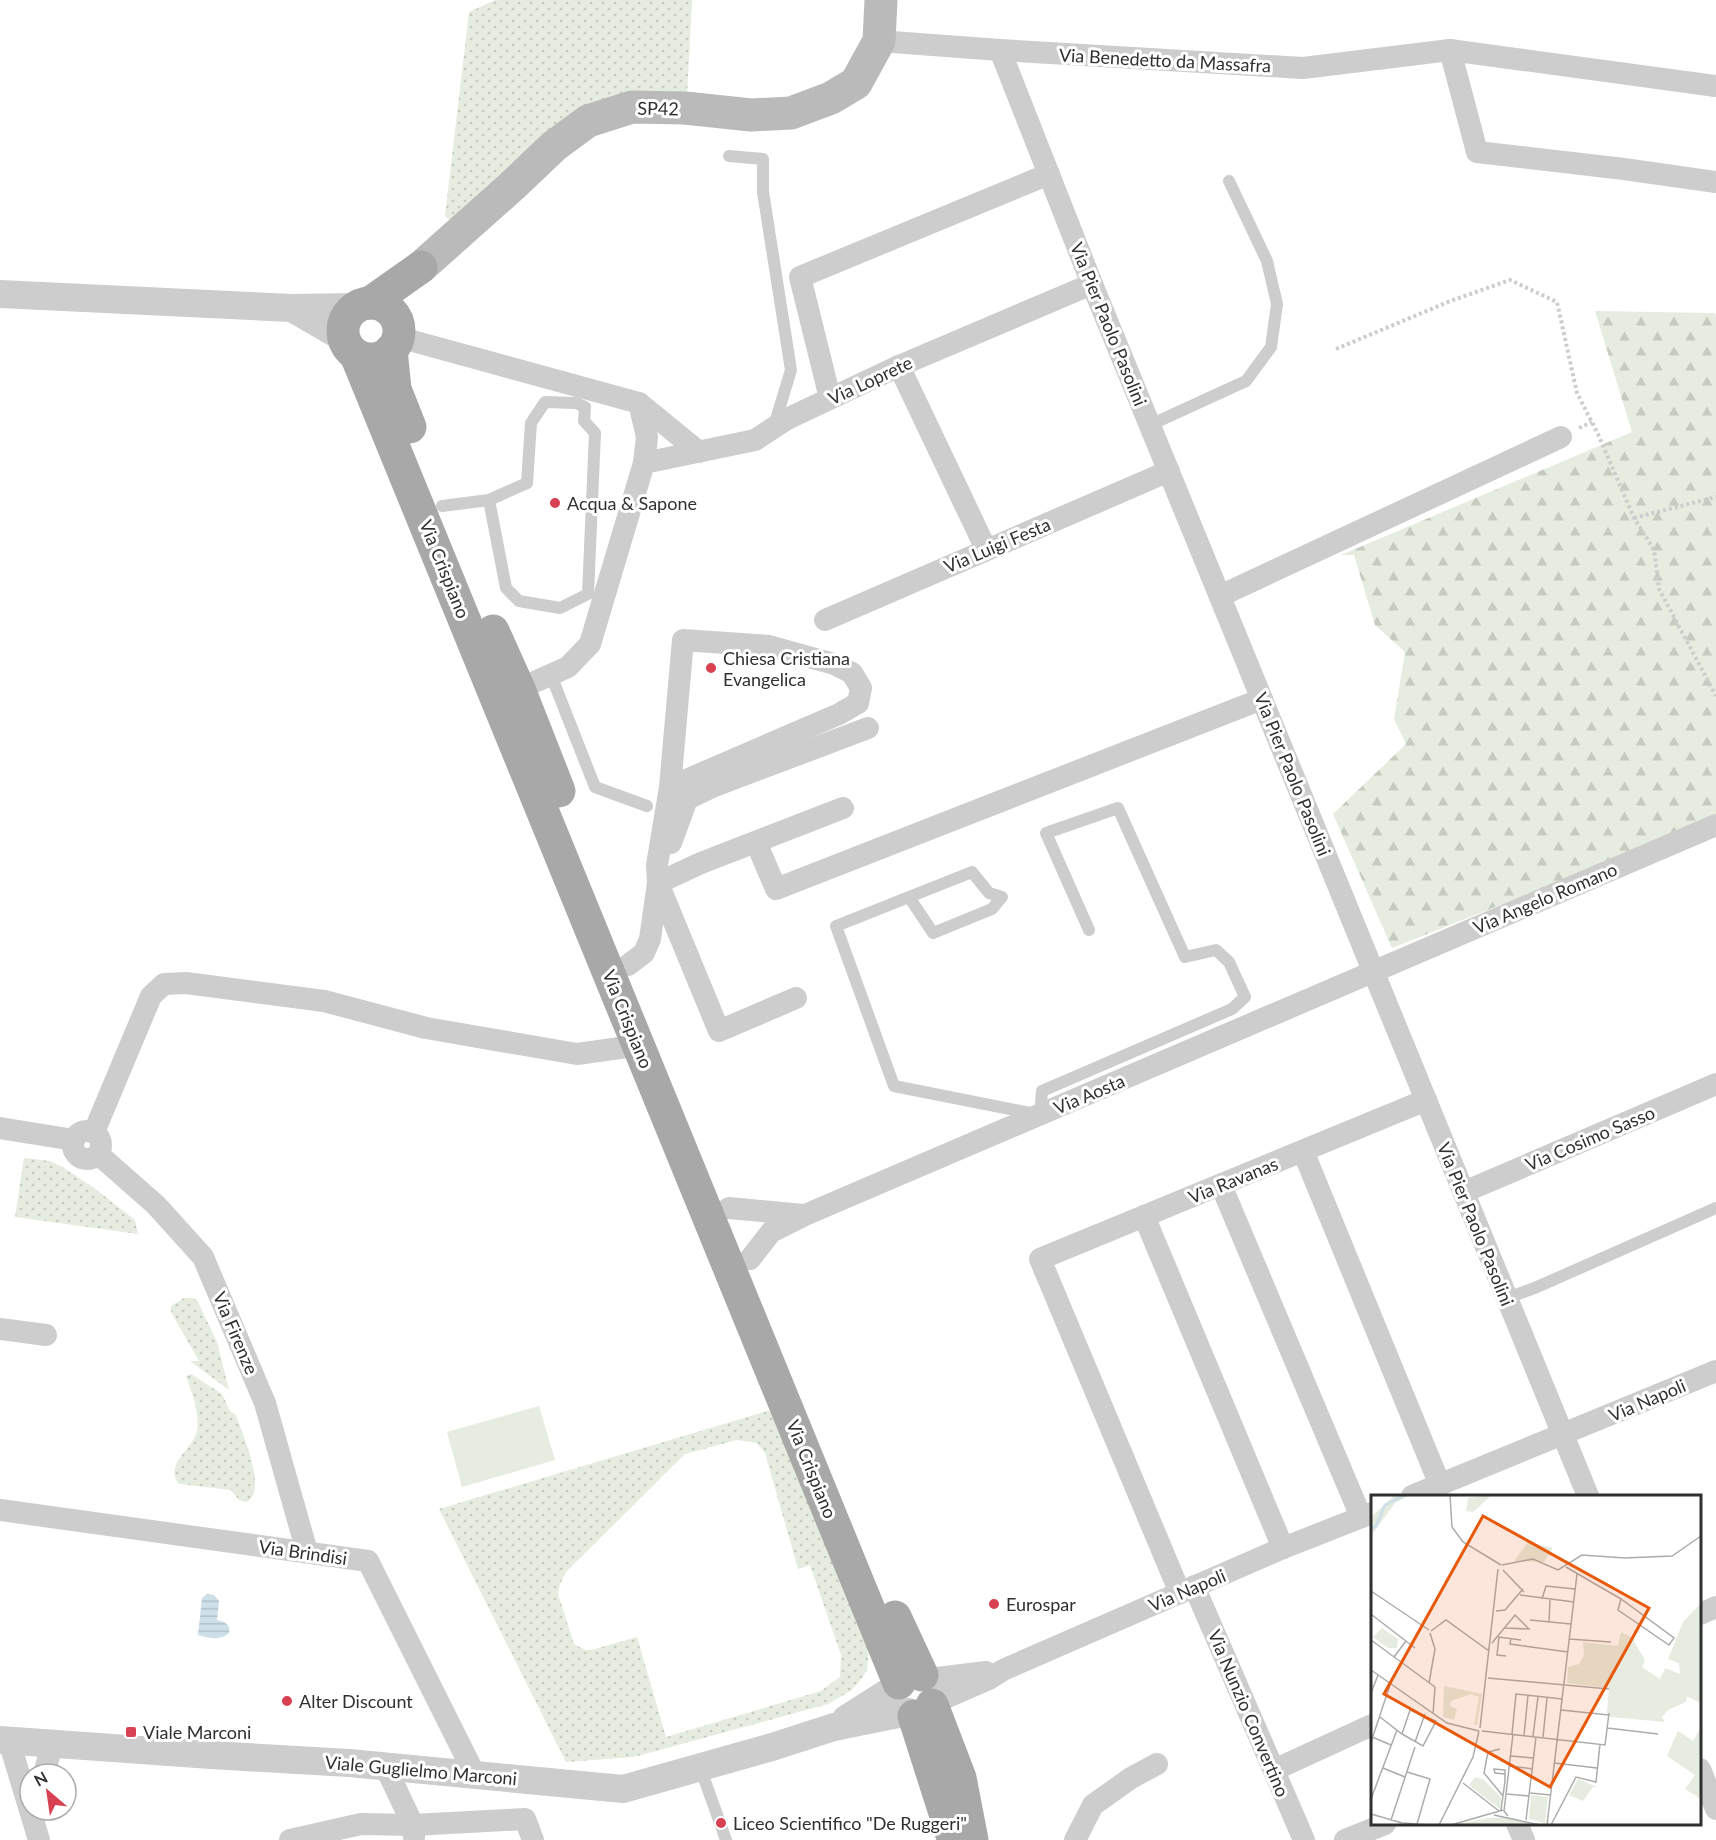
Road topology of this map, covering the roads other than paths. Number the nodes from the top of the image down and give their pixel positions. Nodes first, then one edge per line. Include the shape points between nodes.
1 (881, 0) edge
2 (879, 41) junction
3 (1000, 50) junction
4 (1450, 50) junction
5 (1716, 86) edge
6 (729, 156) dead end
7 (1049, 174) junction
8 (1229, 181) dead end
9 (1716, 182) edge
10 (421, 267) junction
11 (1092, 284) junction
12 (0, 294) edge
13 (364, 305) junction
14 (292, 308) junction
15 (395, 336) junction
16 (350, 346) junction
17 (899, 366) junction
18 (830, 398) junction
19 (639, 403) junction
20 (1150, 425) junction
21 (774, 428) junction
22 (1561, 437) dead end
23 (699, 452) junction
24 (644, 463) junction
25 (1169, 471) junction
26 (489, 500) junction
27 (442, 506) junction
28 (986, 549) junction
29 (1220, 596) junction
30 (825, 620) dead end
31 (551, 675) junction
32 (519, 689) junction
33 (1262, 699) junction
34 (868, 728) dead end
35 (670, 787) junction
36 (647, 806) dead end
37 (843, 808) dead end
38 (1716, 825) edge
39 (756, 842) junction
40 (658, 883) junction
41 (909, 897) junction
42 (1089, 930) dead end
43 (628, 965) junction
44 (1374, 972) junction
45 (796, 998) dead end
46 (638, 1044) junction
47 (1716, 1084) edge
48 (1426, 1100) junction
49 (1040, 1115) junction
50 (0, 1128) edge
51 (89, 1142) junction
52 (1303, 1151) junction
53 (1221, 1185) junction
54 (1464, 1192) junction
55 (729, 1208) junction
56 (1716, 1208) edge
57 (805, 1215) junction
58 (1144, 1216) junction
59 (750, 1259) junction
60 (1040, 1259) joint
61 (1507, 1298) junction
62 (0, 1329) edge
63 (46, 1335) dead end
64 (1716, 1371) edge
65 (1563, 1436) junction
66 (1440, 1485) junction
67 (1417, 1495) edge
68 (1587, 1495) edge
69 (0, 1510) edge
70 (1367, 1515) edge
71 (1283, 1548) junction
72 (307, 1552) junction
73 (1187, 1590) junction
74 (1716, 1607) edge
75 (1701, 1614) edge
76 (917, 1694) junction
77 (1371, 1725) edge
78 (5, 1740) edge
79 (52, 1745) junction
80 (47, 1762) edge
81 (1157, 1764) dead end
82 (386, 1766) junction
83 (700, 1767) junction
84 (1274, 1770) junction
85 (1701, 1772) edge
86 (475, 1775) junction
87 (1716, 1809) edge
88 (43, 1822) edge
89 (1382, 1825) edge
90 (1517, 1825) edge
91 (414, 1832) edge
92 (39, 1840) edge
93 (44, 1840) edge
94 (290, 1840) edge
95 (532, 1840) edge
96 (726, 1840) edge
97 (953, 1840) edge
98 (972, 1840) edge
99 (1076, 1840) edge
100 (1304, 1840) edge
101 (1345, 1840) edge
102 (1524, 1840) edge

1 - 2 main road, SP42 / SP42
2 - 3 street, Via Benedetto da Massafra
2 - 10 main road, SP42 / SP42 via 856,83 831,98 791,113 751,116 632,106 588,122 554,146
3 - 4 street, Via Benedetto da Massafra via 1303,68
3 - 7 street, Via Pier Paolo Pasolini
4 - 5 street, Via Benedetto da Massafra
4 - 9 street via 1477,153
6 - 21 lane via 763,159 763,192 791,370
7 - 11 street, Via Pier Paolo Pasolini
7 - 18 street via 800,277
8 - 20 lane via 1267,261 1277,304 1270,347 1246,381
10 - 13 main road, SP42 / SP42
10 - 15 main road, SP42 / SP42
11 - 17 street, Via Loprete
11 - 20 street, Via Pier Paolo Pasolini
12 - 14 street
13 - 14 street
13 - 15 main road via 379,304 393,314
13 - 16 main road via 348,315 343,326
14 - 16 street
15 - 16 main road via 383,356 373,359
15 - 19 street
15 - 27 main road, Via Crispiano via 395,388
16 - 46 main road, Via Crispiano
17 - 18 street, Via Loprete
17 - 28 street
18 - 21 street, Via Loprete
19 - 23 street
19 - 24 street via 647,437
20 - 25 street, Via Pier Paolo Pasolini
21 - 23 street, Via Loprete via 755,440
22 - 29 street
23 - 24 street, Via Loprete
24 - 31 street via 590,644 568,667
25 - 28 street, Via Luigi Festa
25 - 29 street, Via Pier Paolo Pasolini
26 - 26 lane, Via Crispiano via 506,588 519,601 560,608 588,594 595,433 584,421 585,407 544,402 531,423 527,483
26 - 27 lane, Via Crispiano
27 - 32 main road, Via Crispiano
28 - 30 street, Via Luigi Festa
29 - 33 street, Via Pier Paolo Pasolini
31 - 32 street
31 - 36 lane via 595,787
32 - 43 main road, Via Crispiano
33 - 39 street via 776,890
33 - 44 street, Via Pier Paolo Pasolini
34 - 40 street, Via Crispiano via 687,799
35 - 35 street, Via Crispiano via 839,714 858,703 861,688 852,673 834,664 770,646 683,640
35 - 40 street, Via Crispiano via 657,865
37 - 39 street
38 - 44 street, Via Angelo Romano
39 - 40 street
40 - 43 street, Via Crispiano via 650,939 644,953
40 - 45 street via 719,1031
41 - 41 lane via 972,872 989,893 1002,897 992,909 933,933
41 - 49 lane via 836,926 894,1086
42 - 49 lane via 1046,833 1118,808 1185,957 1216,950 1229,962 1245,998 1232,1009 1042,1091
43 - 55 main road, Via Crispiano
44 - 48 street, Via Pier Paolo Pasolini
44 - 49 street, Via Aosta
46 - 51 street via 577,1054 426,1028 324,1001 186,983 164,984 151,996
46 - 76 main road, Via Crispiano
47 - 54 street, Via Cosimo Sasso
48 - 52 street, Via Ravanas
48 - 54 street, Via Pier Paolo Pasolini
49 - 57 street, Via Aosta
50 - 51 street
51 - 72 street, Via Firenze via 156,1205 203,1257 265,1403
52 - 53 street, Via Ravanas
52 - 66 street
53 - 58 street, Via Ravanas
53 - 70 street
54 - 61 street, Via Pier Paolo Pasolini
55 - 57 street
55 - 59 main road, Via Crispiano
56 - 61 lane
57 - 59 street via 771,1232
58 - 60 street, Via Ravanas
58 - 71 street
59 - 76 main road, Via Crispiano via 896,1620
60 - 73 street, Via Nunzio Convertino
61 - 65 street, Via Pier Paolo Pasolini
62 - 63 street
64 - 65 street, Via Napoli
65 - 66 street, Via Napoli
65 - 68 street, Via Pier Paolo Pasolini
66 - 67 street, Via Napoli
69 - 72 street, Via Brindisi
70 - 71 street, Via Napoli
71 - 73 street, Via Napoli
72 - 86 street, Via Brindisi via 368,1561
73 - 76 street, Via Napoli via 1003,1670 946,1678
73 - 84 street, Via Nunzio Convertino
74 - 75 street
76 - 83 street, Viale Guglielmo Marconi via 834,1727
76 - 97 main road, Via Crispiano
76 - 98 main road, Via Crispiano via 960,1778
77 - 84 street
78 - 79 street, Viale Guglielmo Marconi
78 - 92 street
79 - 80 street
79 - 82 street, Viale Guglielmo Marconi
81 - 99 street via 1093,1805
82 - 86 street, Viale Guglielmo Marconi
82 - 91 street
83 - 86 street, Viale Guglielmo Marconi via 623,1789
83 - 96 lane
84 - 100 street, Via Nunzio Convertino
85 - 87 street
88 - 93 street
89 - 101 street
90 - 102 street
91 - 94 street via 361,1824
91 - 95 street via 525,1819

